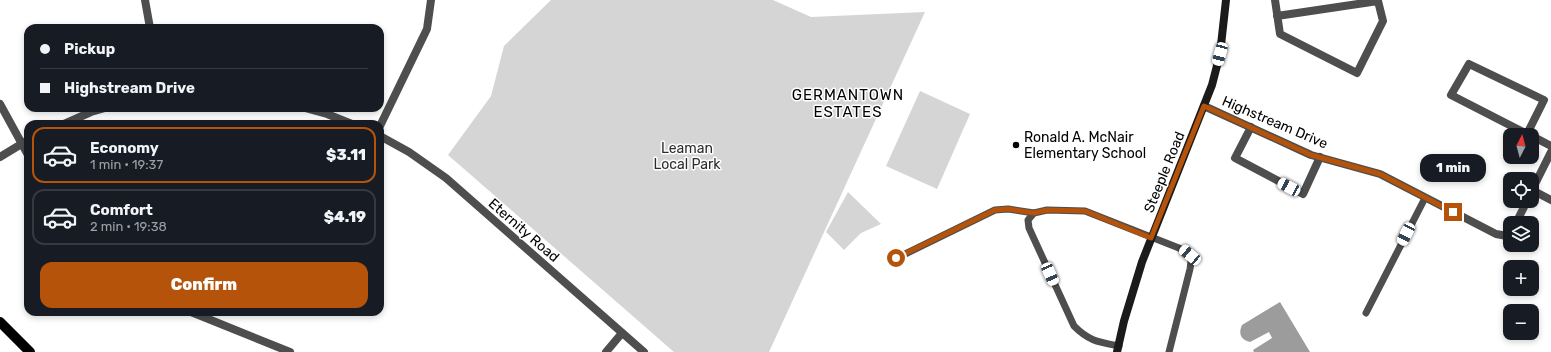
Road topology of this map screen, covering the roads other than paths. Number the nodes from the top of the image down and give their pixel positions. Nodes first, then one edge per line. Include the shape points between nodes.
1 (145, 0) edge
2 (431, 0) edge
3 (1226, 0) edge
4 (1275, 0) edge
5 (1277, 16) junction
6 (149, 24) edge
7 (0, 104) edge
8 (1204, 106) junction
9 (91, 112) edge
10 (320, 112) edge
11 (73, 120) edge
12 (342, 120) edge
13 (383, 120) edge
14 (1251, 127) junction
15 (1529, 135) edge
16 (384, 138) edge
17 (24, 140) edge
18 (1539, 140) edge
19 (24, 143) edge
20 (1551, 146) edge
21 (1551, 152) edge
22 (0, 157) edge
23 (1320, 157) junction
24 (1539, 176) edge
25 (1539, 194) edge
26 (1424, 198) junction
27 (1551, 200) edge
28 (1034, 213) junction
29 (1503, 235) edge
30 (1151, 238) junction
31 (896, 258) dead end
32 (1366, 313) dead end
33 (201, 316) edge
34 (0, 322) edge
35 (622, 333) junction
36 (1118, 349) edge
37 (30, 352) edge
38 (290, 352) edge
39 (606, 352) edge
40 (644, 352) edge
41 (1169, 352) edge

1 - 6 street
2 - 13 street via 427,29
3 - 8 street, Steeple Road via 1220,54
4 - 5 street
5 - 5 street via 1280,34 1357,73 1383,21 1378,1
7 - 17 street
8 - 14 street, Highstream Drive
8 - 30 street, Steeple Road
9 - 11 street
10 - 12 street
14 - 23 street, Highstream Drive
14 - 23 street via 1235,158 1303,194
15 - 15 street via 1451,96 1469,64 1544,100
16 - 35 street, Eternity Road via 446,178
18 - 20 street
19 - 22 street
21 - 24 street
23 - 26 street, Highstream Drive via 1380,174
25 - 27 street
26 - 29 street, Highstream Drive
26 - 32 lane
28 - 30 lane via 1047,210 1085,211
28 - 31 lane via 995,210
28 - 36 lane via 1028,220 1029,228 1074,326 1083,336
30 - 36 street, Steeple Road via 1124,321
30 - 41 lane via 1184,250 1190,255 1190,269
33 - 38 street
34 - 37 main road
35 - 39 street
35 - 40 street, Eternity Road

